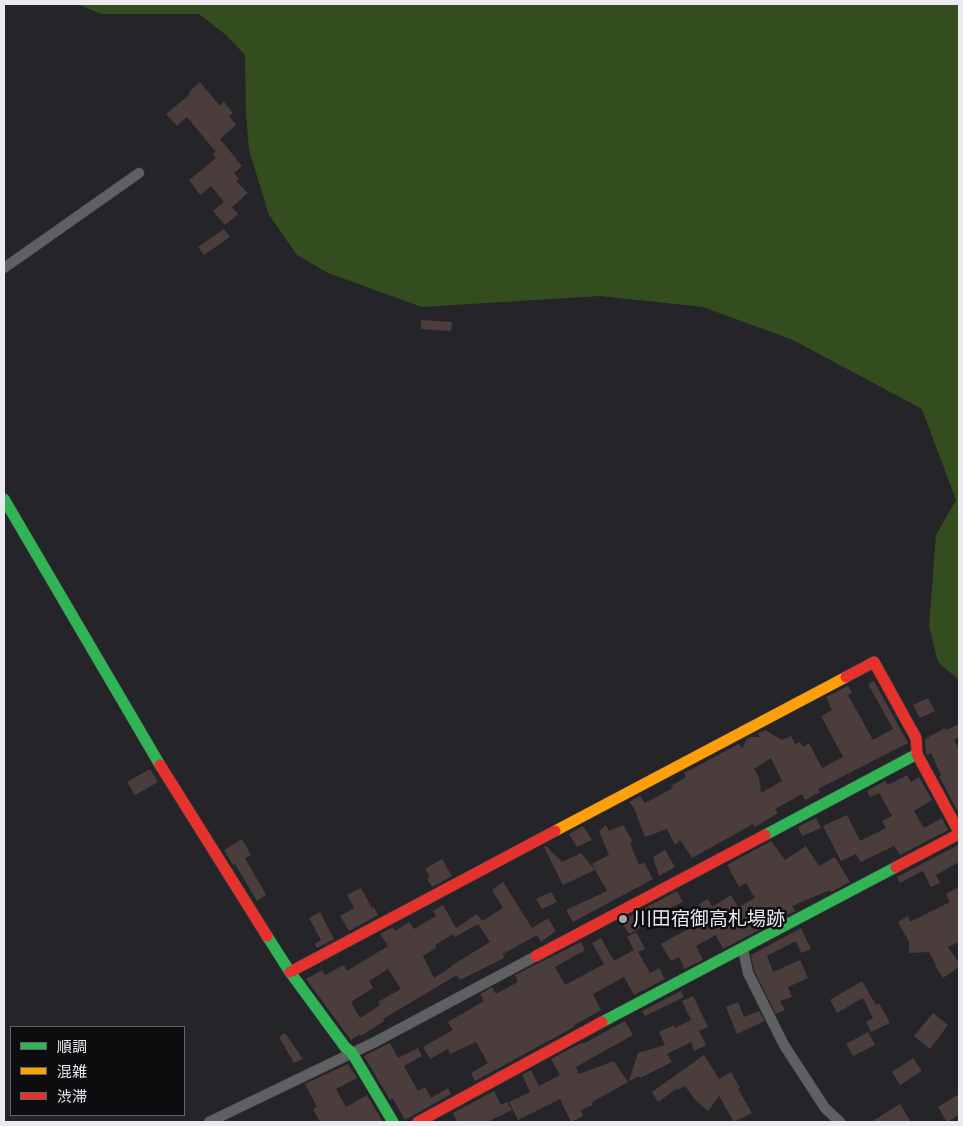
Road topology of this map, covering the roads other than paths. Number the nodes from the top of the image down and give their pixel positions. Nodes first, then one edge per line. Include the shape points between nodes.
1 (140, 173) dead end
2 (4, 268) edge
3 (4, 499) edge
4 (917, 754) junction
5 (959, 833) edge
6 (743, 949) junction
7 (536, 956) joint
8 (290, 972) junction
9 (352, 1053) junction
10 (209, 1122) edge
11 (393, 1122) edge
12 (418, 1122) edge
13 (840, 1122) edge

1 - 2 street
3 - 8 street via 151,750
4 - 5 street
4 - 7 street
4 - 8 street via 916,738 874,662
5 - 6 street
6 - 12 street
6 - 13 street via 748,974 784,1045 825,1108
7 - 9 street
8 - 9 street
9 - 10 street
9 - 11 street

